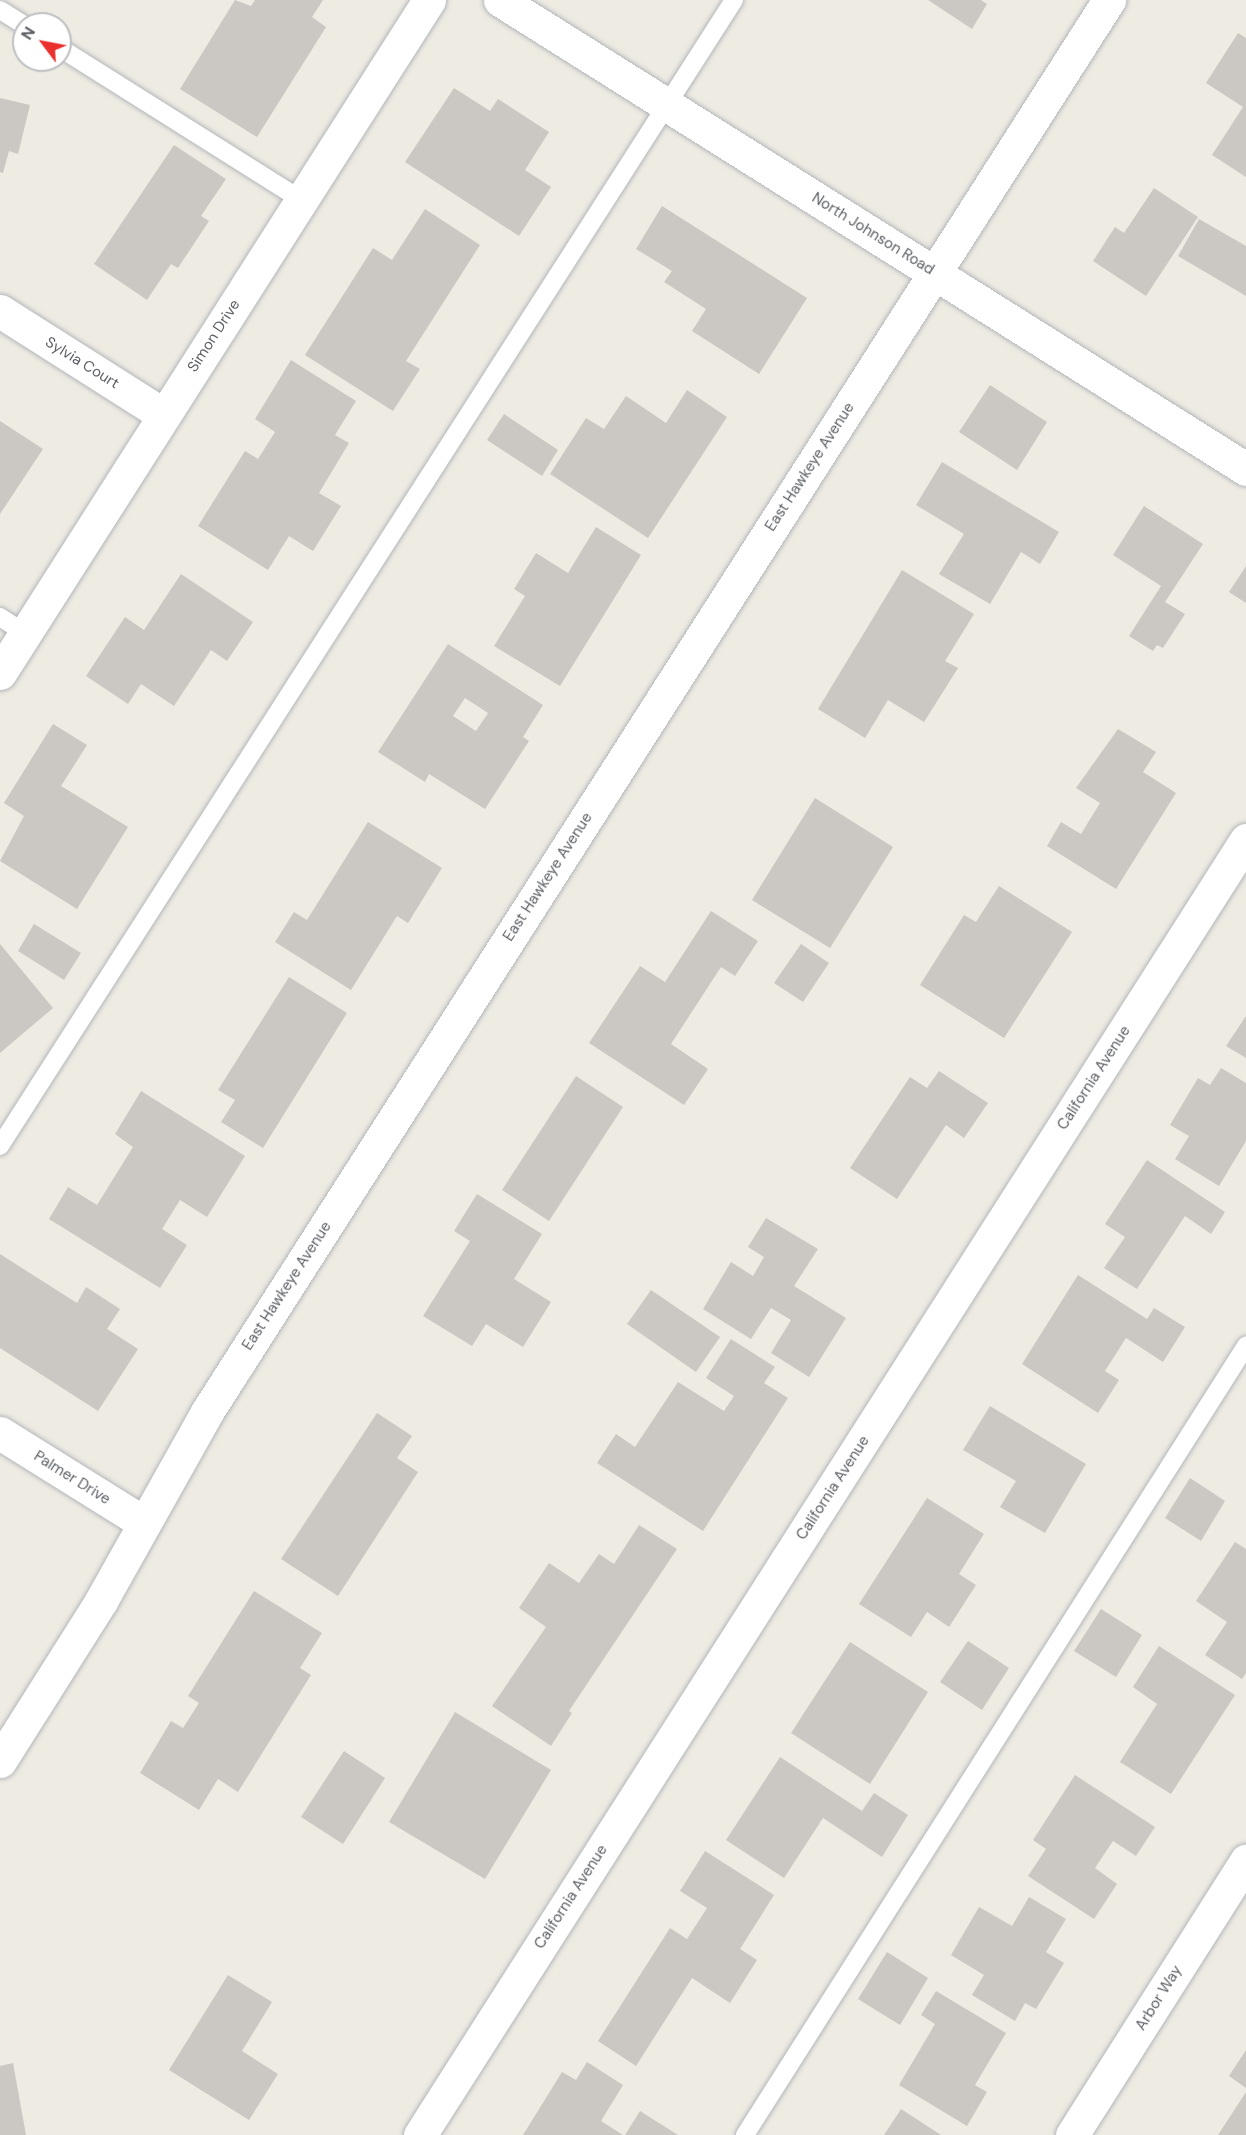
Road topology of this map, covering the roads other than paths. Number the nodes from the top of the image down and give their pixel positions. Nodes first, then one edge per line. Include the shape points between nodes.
1 (429, 0) edge
2 (500, 0) edge
3 (734, 0) edge
4 (1109, 0) edge
5 (72, 56) edge
6 (668, 105) junction
7 (301, 200) junction
8 (934, 273) junction
9 (0, 311) edge
10 (164, 415) junction
11 (1246, 469) edge
12 (13, 625) edge
13 (0, 673) edge
14 (1246, 840) edge
15 (1, 1144) edge
16 (1246, 1346) edge
17 (0, 1433) edge
18 (144, 1523) junction
19 (0, 1761) edge
20 (1245, 1867) edge
21 (420, 2135) edge
22 (745, 2135) edge
23 (1072, 2135) edge

1 - 7 street, Simon Drive
2 - 6 street, North Johnson Road
3 - 6 lane
4 - 8 street, East Hawkeye Avenue
5 - 7 lane
6 - 8 street, North Johnson Road
6 - 15 lane
7 - 10 street, Simon Drive
8 - 11 street, North Johnson Road
8 - 18 street, East Hawkeye Avenue via 207,1412
9 - 10 street, Sylvia Court
10 - 12 street, Simon Drive
12 - 13 street, Simon Drive
14 - 21 street, California Avenue
16 - 22 lane
17 - 18 street, Palmer Drive
18 - 19 street, East Hawkeye Avenue via 101,1601
20 - 23 street, Arbor Way

